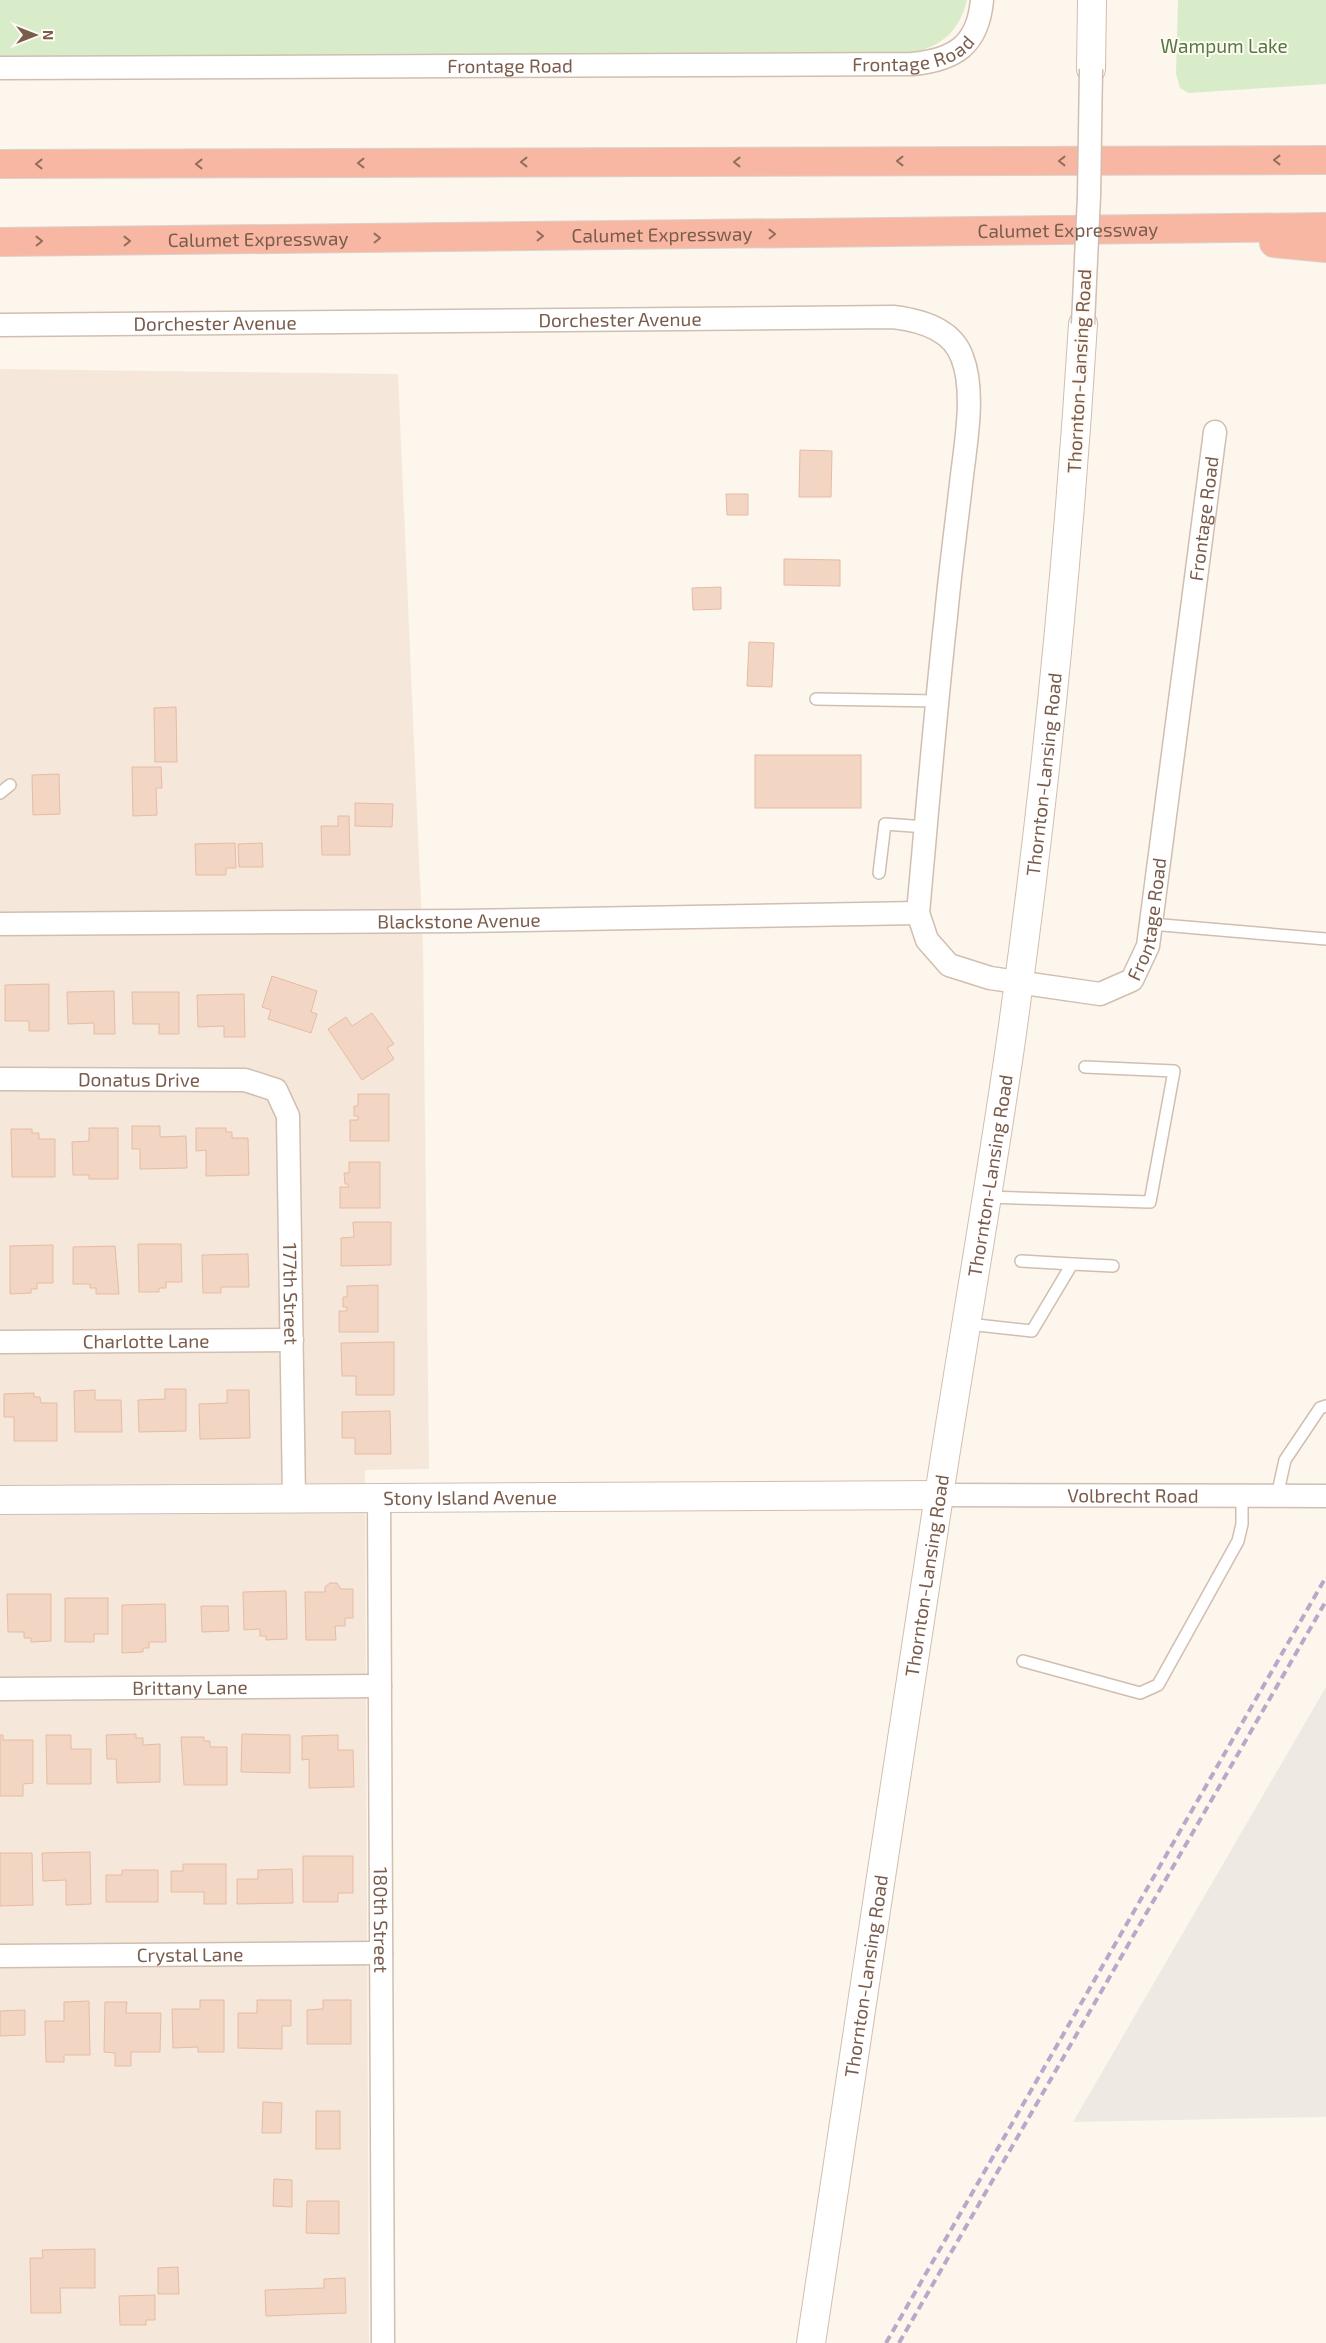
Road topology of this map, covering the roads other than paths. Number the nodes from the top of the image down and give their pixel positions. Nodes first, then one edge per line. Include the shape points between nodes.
1 (982, 0) edge
2 (1092, 0) edge
3 (0, 68) edge
4 (1091, 69) joint
5 (1326, 160) edge
6 (0, 164) edge
7 (1326, 227) edge
8 (1146, 230) junction
9 (0, 242) edge
10 (1326, 248) edge
11 (1083, 324) joint
12 (0, 325) edge
13 (1215, 432) dead end
14 (945, 618) joint
15 (816, 699) dead end
16 (938, 701) junction
17 (10, 785) dead end
18 (0, 793) edge
19 (926, 827) junction
20 (879, 873) dead end
21 (918, 913) junction
22 (0, 924) edge
23 (1150, 924) junction
24 (1326, 939) edge
25 (1019, 982) junction
26 (1085, 1067) dead end
27 (0, 1079) edge
28 (276, 1090) joint
29 (987, 1197) junction
30 (1021, 1261) dead end
31 (1072, 1264) junction
32 (1113, 1266) dead end
33 (968, 1324) junction
34 (292, 1340) junction
35 (0, 1342) edge
36 (1326, 1406) edge
37 (939, 1494) junction
38 (1242, 1495) junction
39 (1277, 1496) junction
40 (1326, 1496) edge
41 (294, 1498) junction
42 (379, 1498) junction
43 (0, 1500) edge
44 (1023, 1660) dead end
45 (380, 1686) junction
46 (0, 1689) edge
47 (381, 1953) junction
48 (0, 1956) edge
49 (383, 2343) edge
50 (811, 2343) edge

1 - 3 street, Frontage Road via 978,24 959,50 947,58 912,64
2 - 4 street, Thornton-Lansing Road
4 - 11 street, Thornton-Lansing Road, bridge
5 -> 6 highway
7 - 8 highway, Calumet Expressway
9 -> 8 highway, Calumet Expressway
8 - 10 highway
11 - 25 street, Thornton-Lansing Road via 1074,473
12 - 14 street, Dorchester Avenue via 910,319 942,332 954,344 962,356 968,386 967,427
13 - 23 street, Frontage Road
14 - 16 street, Frontage Road
15 - 16 lane
16 - 19 street, Frontage Road
17 - 18 lane
19 - 20 lane via 885,824
19 - 21 street, Frontage Road
21 - 22 street, Blackstone Avenue via 461,922
21 - 25 street, Frontage Road via 927,940 949,965 990,978
23 - 24 lane
23 - 25 street, Frontage Road via 1148,946 1132,980 1100,994
25 - 29 street, Thornton-Lansing Road
26 - 29 lane via 1174,1071 1150,1202
27 - 28 street, Donatus Drive via 245,1080
28 - 34 street, 177th Street via 288,1116
29 - 33 street, Thornton-Lansing Road
30 - 31 lane
31 - 32 lane
31 - 33 lane via 1032,1331
33 - 37 street, Thornton-Lansing Road
34 - 35 street, Charlotte Lane
34 - 41 street, 177th Street
36 - 39 lane via 1320,1408 1285,1460
37 - 38 street, Volbrecht Road
37 - 42 street, Stony Island Avenue
37 - 50 street, Thornton-Lansing Road
38 - 39 street, Volbrecht Road
38 - 44 lane via 1242,1524 1238,1541 1158,1685 1140,1693
39 - 40 street, Volbrecht Road
41 - 42 street, Stony Island Avenue
41 - 43 street, Stony Island Avenue
42 - 45 street, 180th Street
45 - 46 street, Brittany Lane
45 - 47 street, 180th Street
47 - 48 street, Crystal Lane
47 - 49 street, 180th Street

